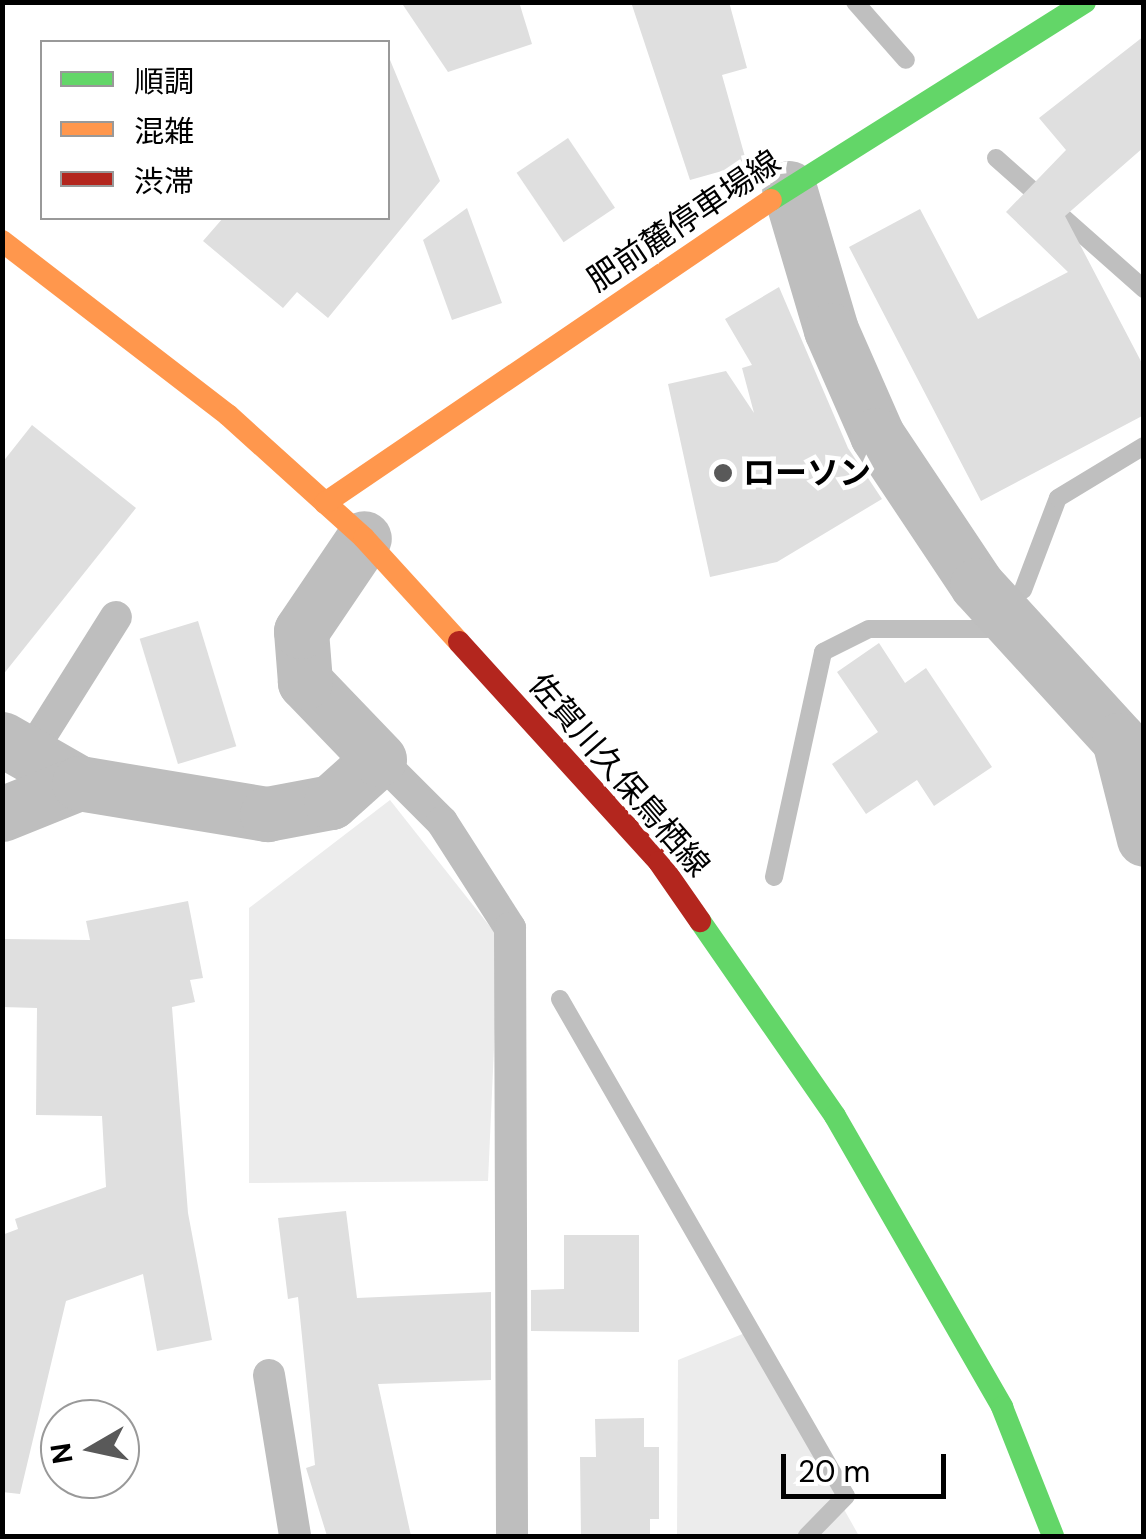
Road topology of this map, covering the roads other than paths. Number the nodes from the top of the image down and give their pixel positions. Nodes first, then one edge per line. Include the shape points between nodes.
1 (1086, 2) edge
2 (790, 188) junction
3 (2, 241) edge
4 (344, 521) junction
5 (116, 616) dead end
6 (16, 747) edge
7 (378, 759) junction
8 (79, 782) junction
9 (2, 814) edge
10 (1144, 839) edge
11 (269, 1374) dead end
12 (295, 1536) edge
13 (512, 1536) edge
14 (1053, 1536) edge

1 - 2 main road, 肥前麓停車場線
2 - 4 main road, 肥前麓停車場線
2 - 10 street via 830,330 877,434 976,585 1119,740
3 - 4 main road, 佐賀川久保鳥栖線
4 - 7 street via 301,631 305,682
4 - 14 main road, 佐賀川久保鳥栖線 via 659,862 802,1068 1002,1407
5 - 6 lane
6 - 8 street
7 - 8 street via 332,802 267,814
7 - 13 lane via 442,822 510,928
8 - 9 street
11 - 12 lane

